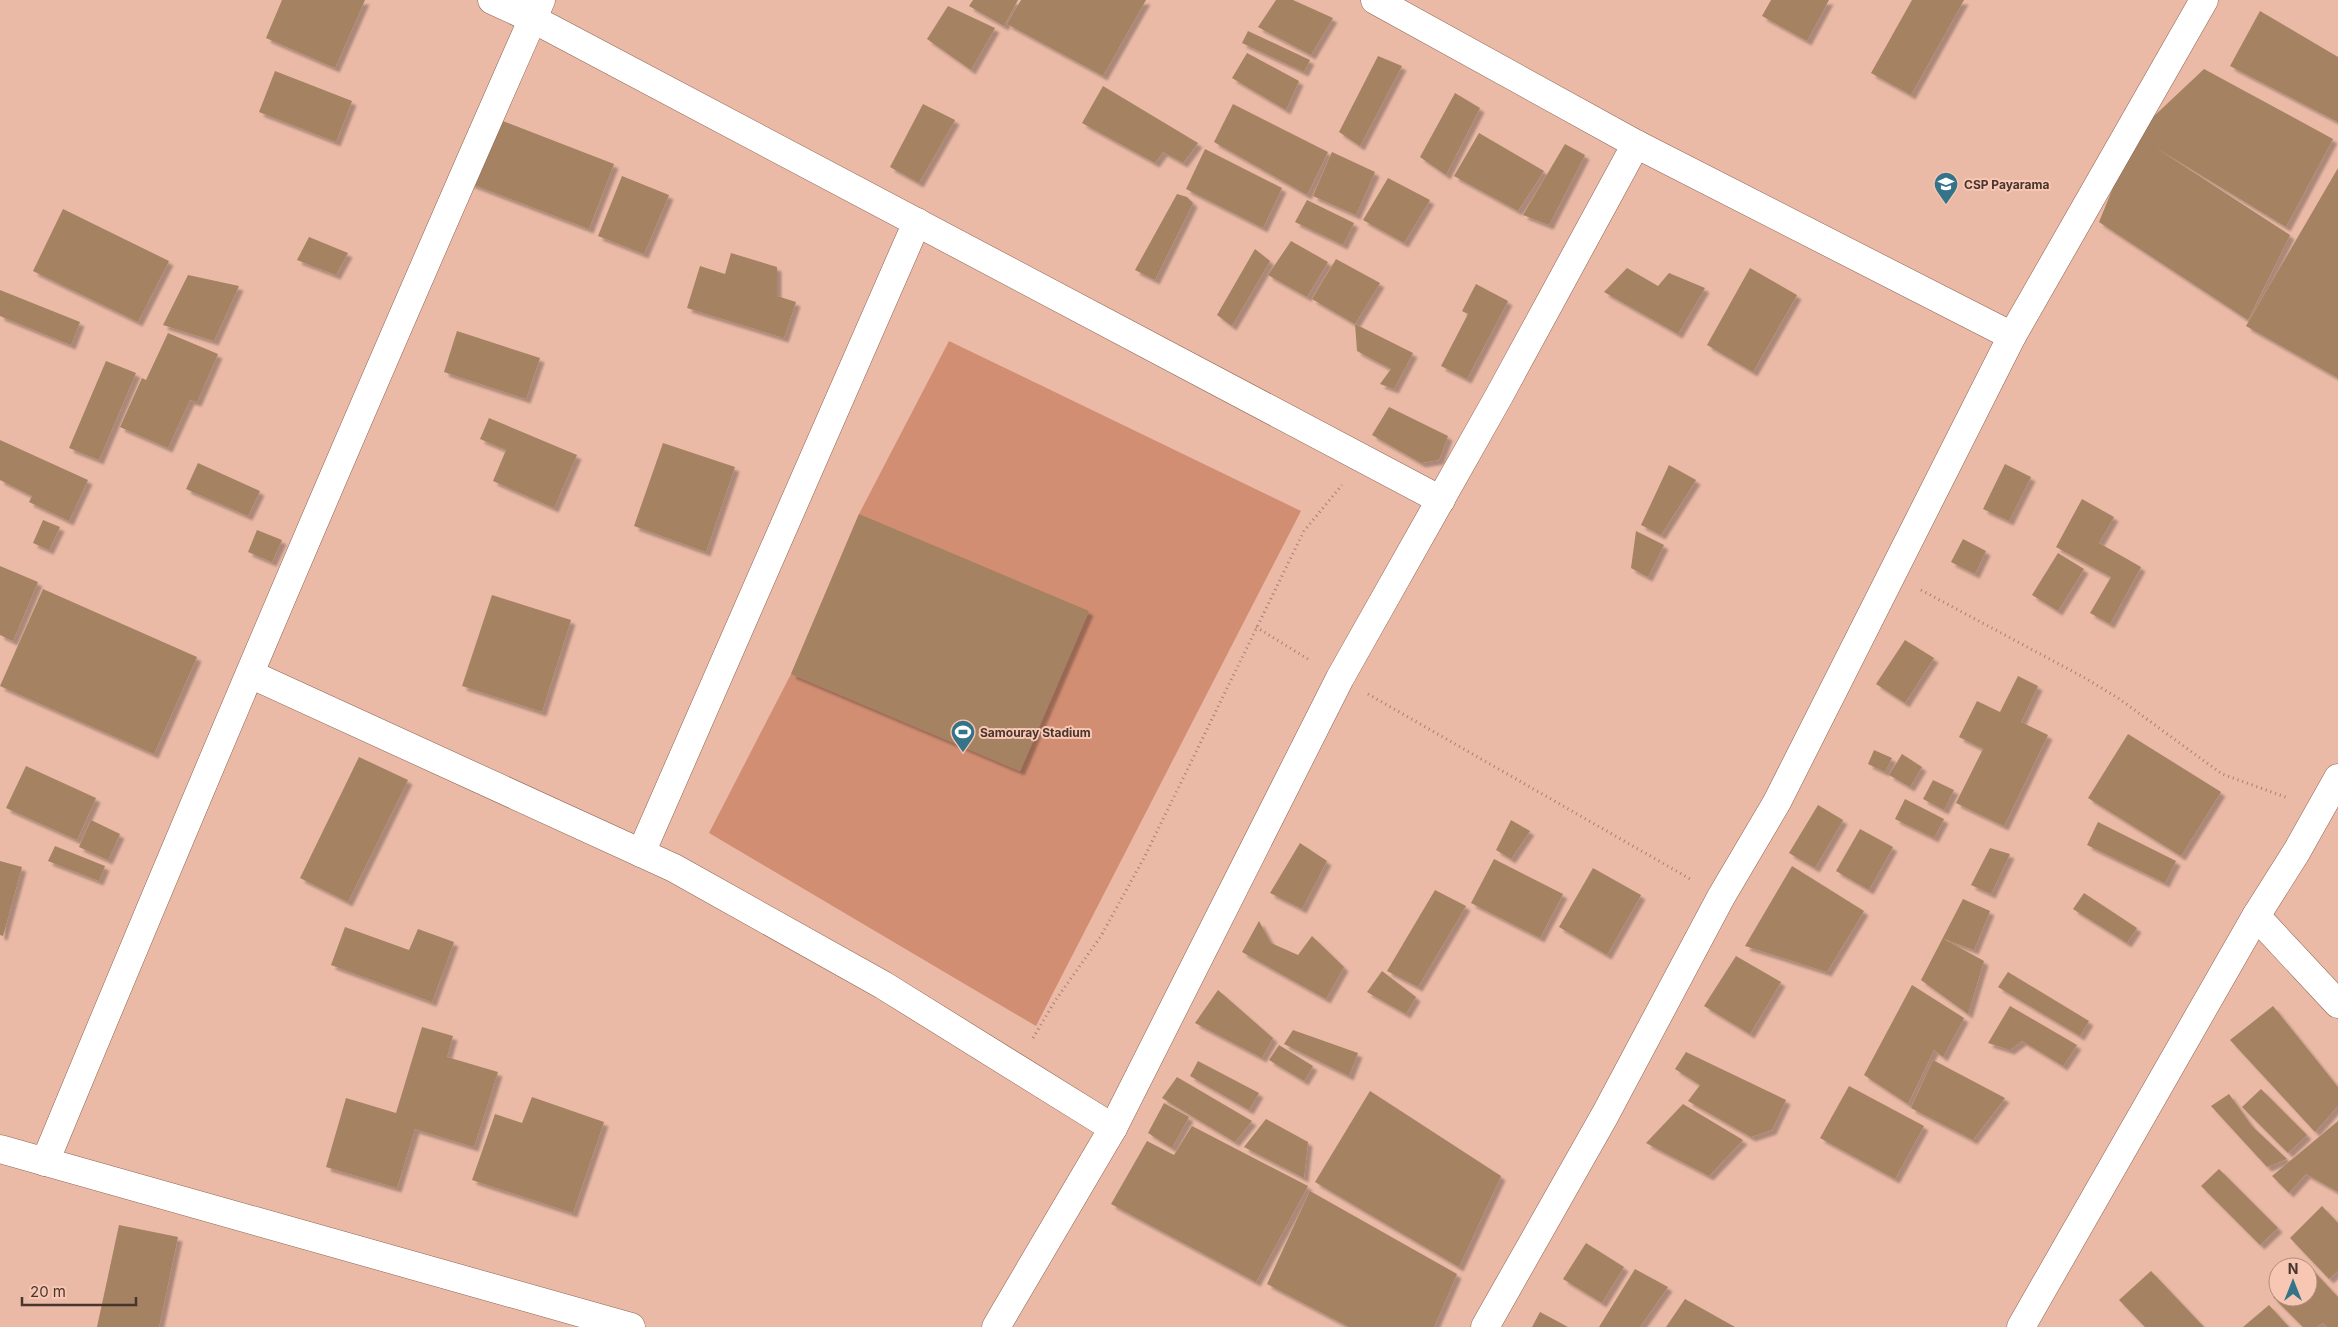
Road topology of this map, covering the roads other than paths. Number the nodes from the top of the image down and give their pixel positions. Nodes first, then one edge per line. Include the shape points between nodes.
1 (492, 0) edge
2 (1375, 0) edge
3 (2204, 0) edge
4 (537, 10) edge
5 (1636, 144) junction
6 (917, 222) junction
7 (2012, 336) junction
8 (1441, 500) junction
9 (250, 674) junction
10 (2338, 778) edge
11 (641, 853) junction
12 (2256, 916) junction
13 (2338, 1004) edge
14 (1113, 1128) junction
15 (0, 1149) edge
16 (45, 1162) junction
17 (631, 1327) edge
18 (996, 1327) edge
19 (1485, 1327) edge
20 (2021, 1327) edge

1 - 4 street
2 - 5 street
3 - 7 street
4 - 6 street
4 - 9 street
5 - 7 street
5 - 8 street
6 - 8 street
6 - 11 street
7 - 19 street via 1777,802 1721,897 1605,1115
8 - 14 street via 1340,678
9 - 11 street
9 - 16 street
10 - 12 street
11 - 14 street via 674,868 883,985
12 - 13 street
12 - 20 street
14 - 18 street
15 - 16 street
16 - 17 street

